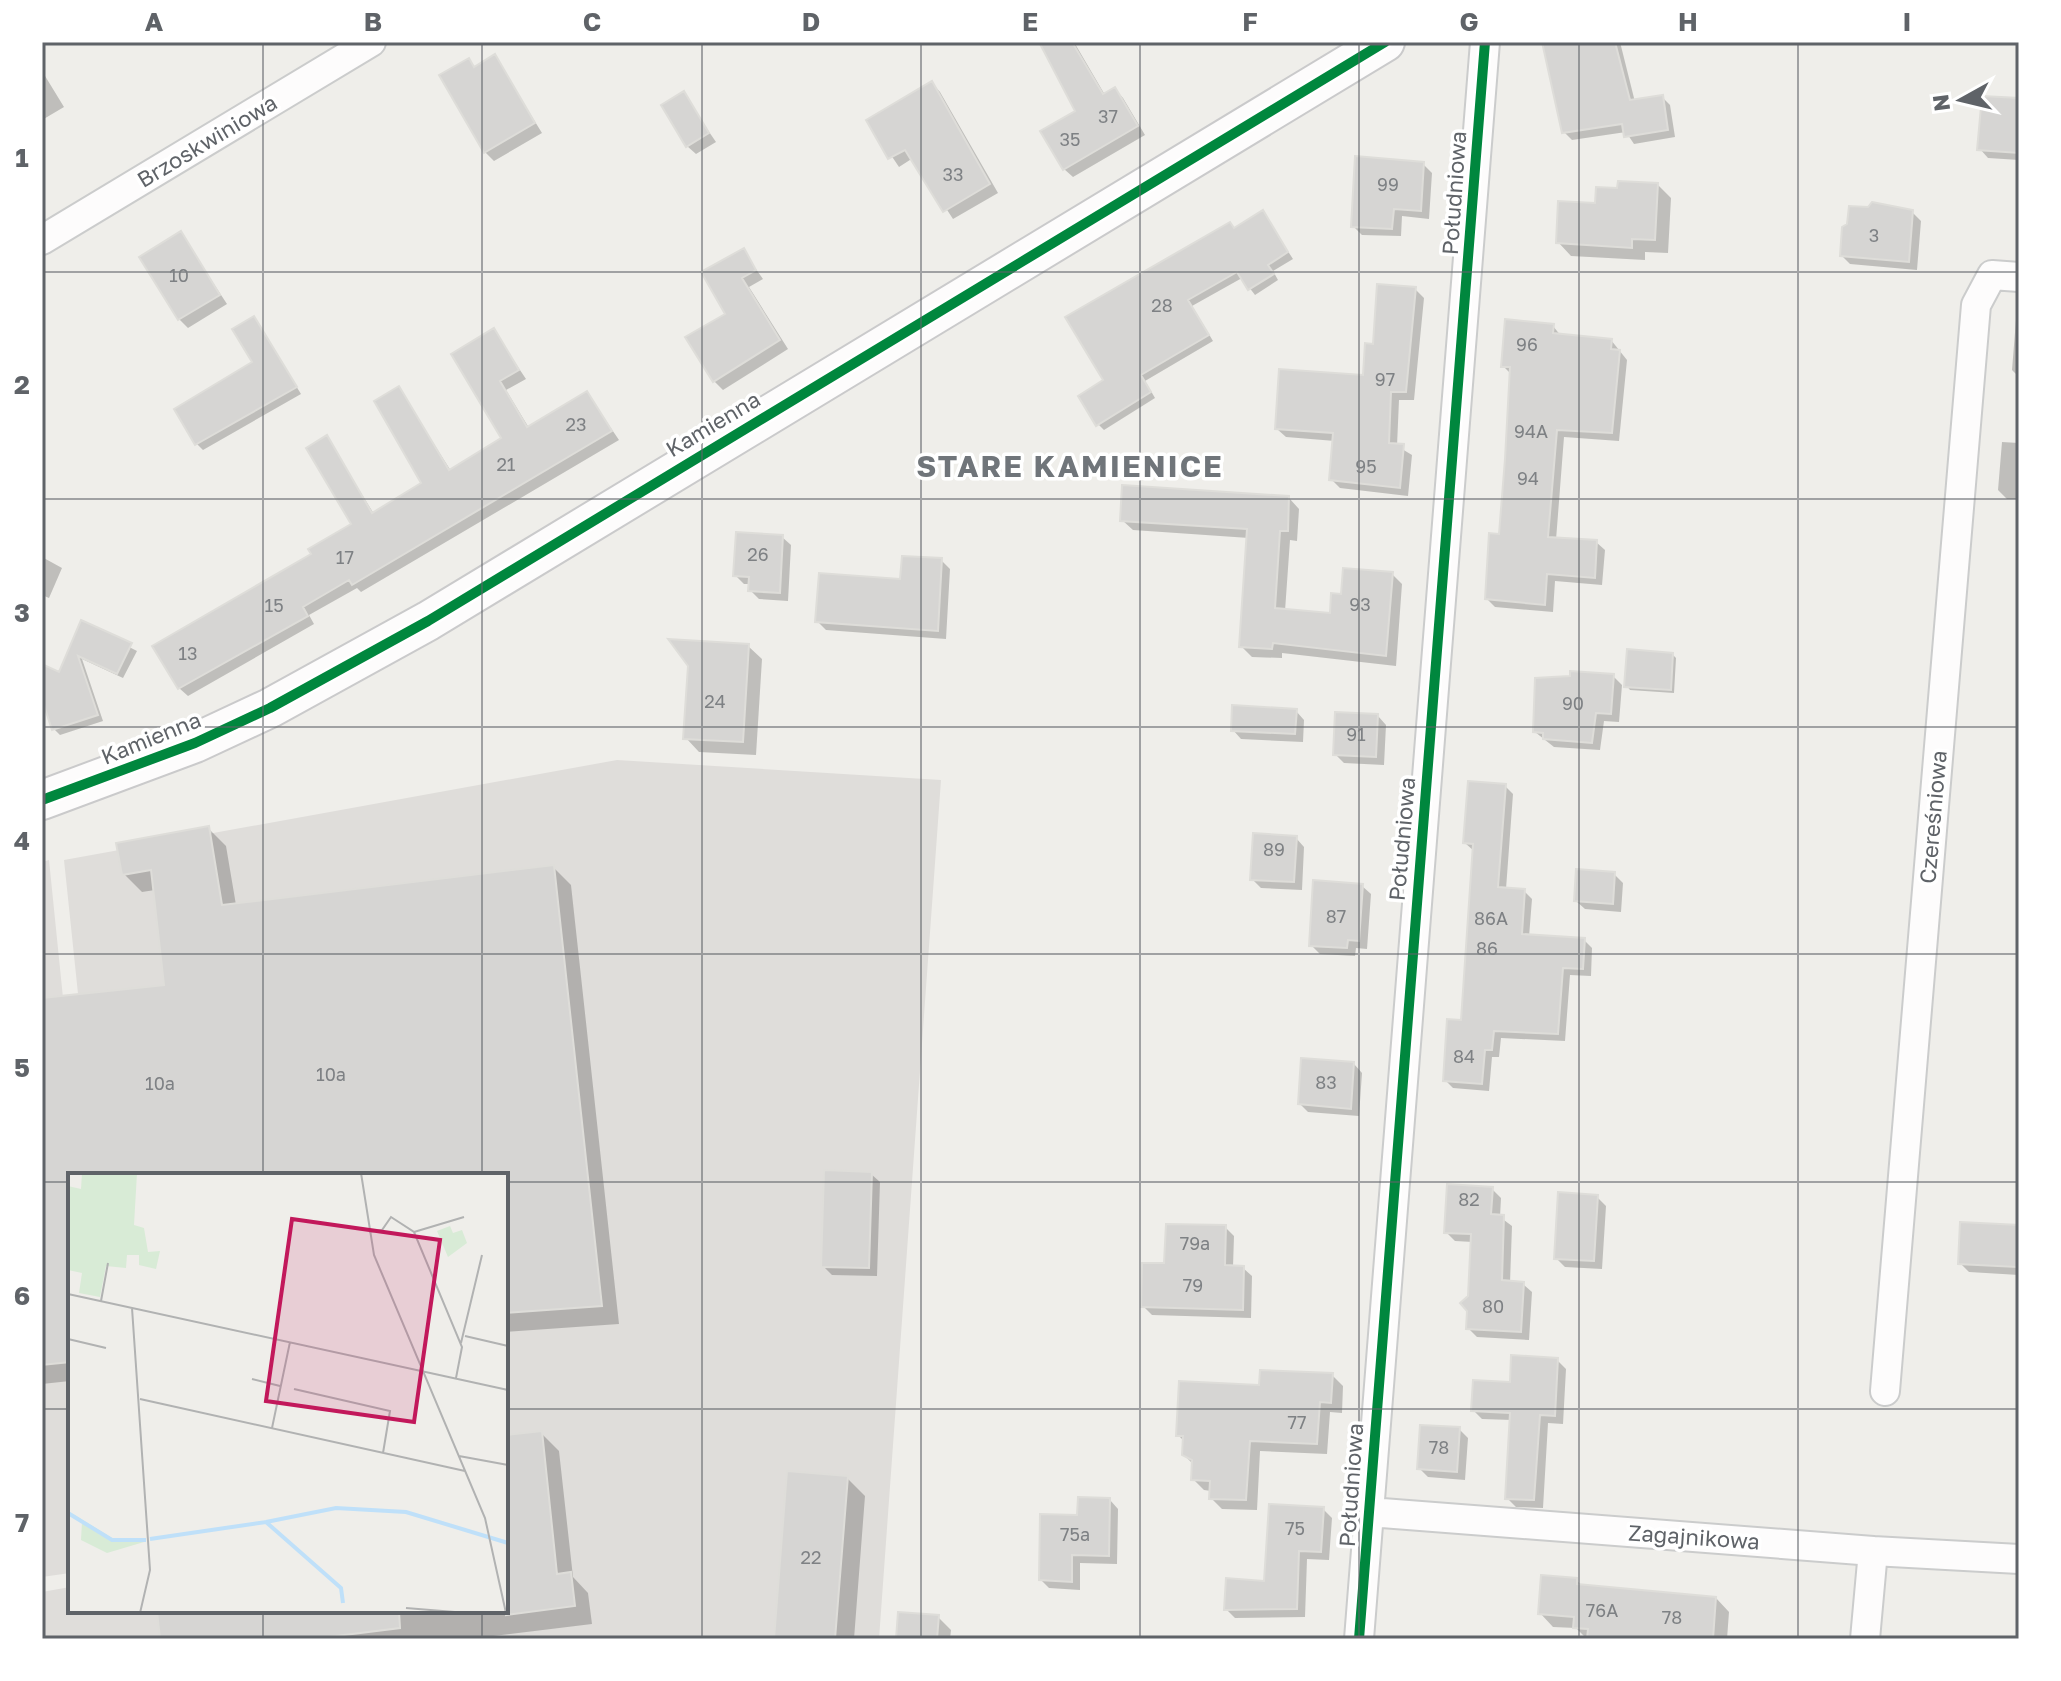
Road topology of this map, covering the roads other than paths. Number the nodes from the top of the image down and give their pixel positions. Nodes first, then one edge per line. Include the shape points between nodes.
1 (371, 42) edge
2 (1385, 42) edge
3 (1485, 42) edge
4 (42, 240) edge
5 (2019, 277) edge
6 (42, 800) edge
7 (1885, 1391) dead end
8 (1369, 1512) junction
9 (1873, 1551) junction
10 (2019, 1559) edge
11 (1359, 1639) edge
12 (1865, 1639) edge

1 - 4 street, Brzoskwiniowa
2 - 6 street, Kamienna via 428,621 270,708
3 - 8 street, Południowa
5 - 7 street, Czereśniowa via 1992,275 1976,305
8 - 9 street, Zagajnikowa
8 - 11 street, Południowa
9 - 10 street, Zagajnikowa
9 - 12 street

